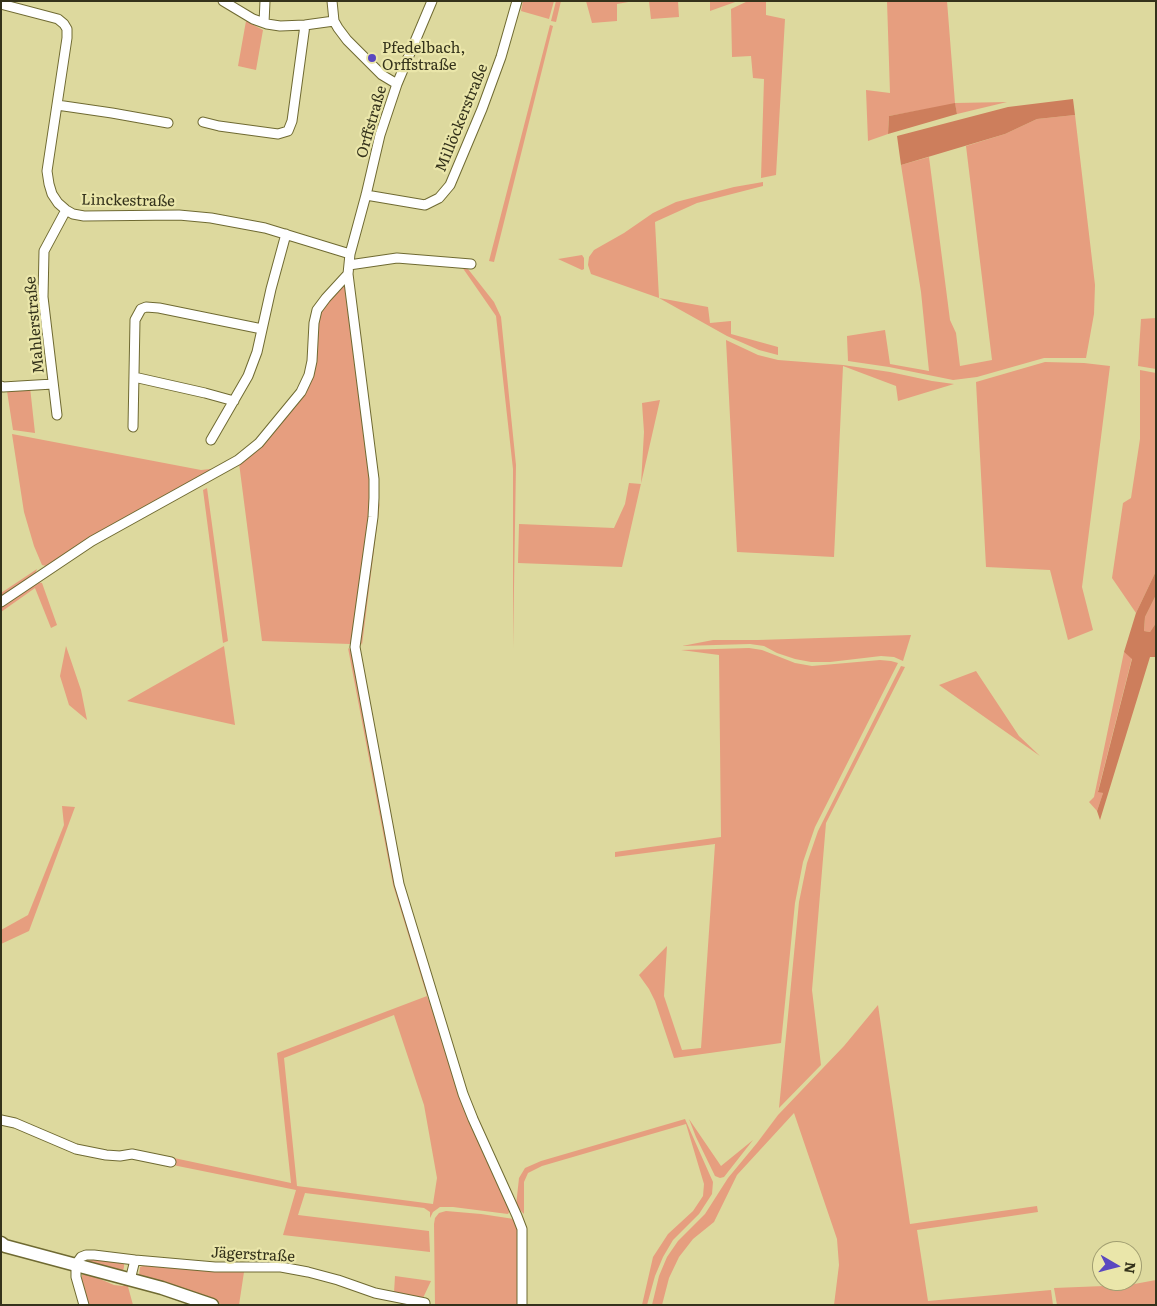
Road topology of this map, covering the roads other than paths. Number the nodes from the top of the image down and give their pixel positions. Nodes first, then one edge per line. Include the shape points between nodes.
1 (223, 1) edge
2 (265, 1) edge
3 (332, 1) edge
4 (432, 1) edge
5 (517, 1) edge
6 (8, 4) edge
7 (334, 20) junction
8 (264, 23) junction
9 (305, 25) junction
10 (397, 84) junction
11 (57, 105) junction
12 (168, 122) dead end
13 (203, 122) dead end
14 (366, 195) junction
15 (66, 210) junction
16 (286, 234) junction
17 (350, 254) junction
18 (472, 264) dead end
19 (348, 269) junction
20 (262, 329) junction
21 (134, 377) junction
22 (54, 384) junction
23 (1, 386) edge
24 (234, 401) junction
25 (57, 414) dead end
26 (133, 427) dead end
27 (211, 440) dead end
28 (1, 602) edge
29 (1, 1120) edge
30 (171, 1162) dead end
31 (1, 1243) edge
32 (135, 1260) junction
33 (76, 1264) junction
34 (130, 1280) junction
35 (425, 1303) dead end
36 (84, 1305) edge
37 (212, 1305) edge
38 (522, 1305) edge

1 - 8 street
2 - 8 street
3 - 7 street
4 - 10 street, Orffstraße
5 - 14 street, Millöckerstraße via 482,109 450,186 439,198 425,205
6 - 11 street, Linckestraße via 58,19 64,24 67,38
7 - 9 street
7 - 10 street via 367,61
8 - 9 street
9 - 13 street via 288,131 278,134
10 - 14 street, Orffstraße via 380,135
11 - 12 street
11 - 15 street, Linckestraße via 49,184 52,194
14 - 17 street, Orffstraße
15 - 16 street, Linckestraße via 84,216 211,218
15 - 22 street, Mahlerstraße via 44,250 43,297
16 - 17 street, Linckestraße
16 - 20 street
17 - 19 street, Orffstraße
18 - 19 street via 397,258
19 - 28 street via 317,310 312,361 301,392 259,443 238,460 92,541
19 - 38 street, Orffstraße via 374,498 355,646 399,884 463,1094 522,1228
20 - 21 street via 146,307 141,309 135,320
20 - 24 street via 248,376
21 - 24 street
21 - 26 street
22 - 23 street, Mahlerstraße
22 - 25 street, Mahlerstraße
24 - 27 street
29 - 30 street via 76,1149 106,1155 132,1154
31 - 33 main road
32 - 33 street, Jägerstraße via 86,1255
32 - 34 street
32 - 35 street, Jägerstraße via 215,1267 281,1267
33 - 34 main road
33 - 36 street
34 - 37 main road

